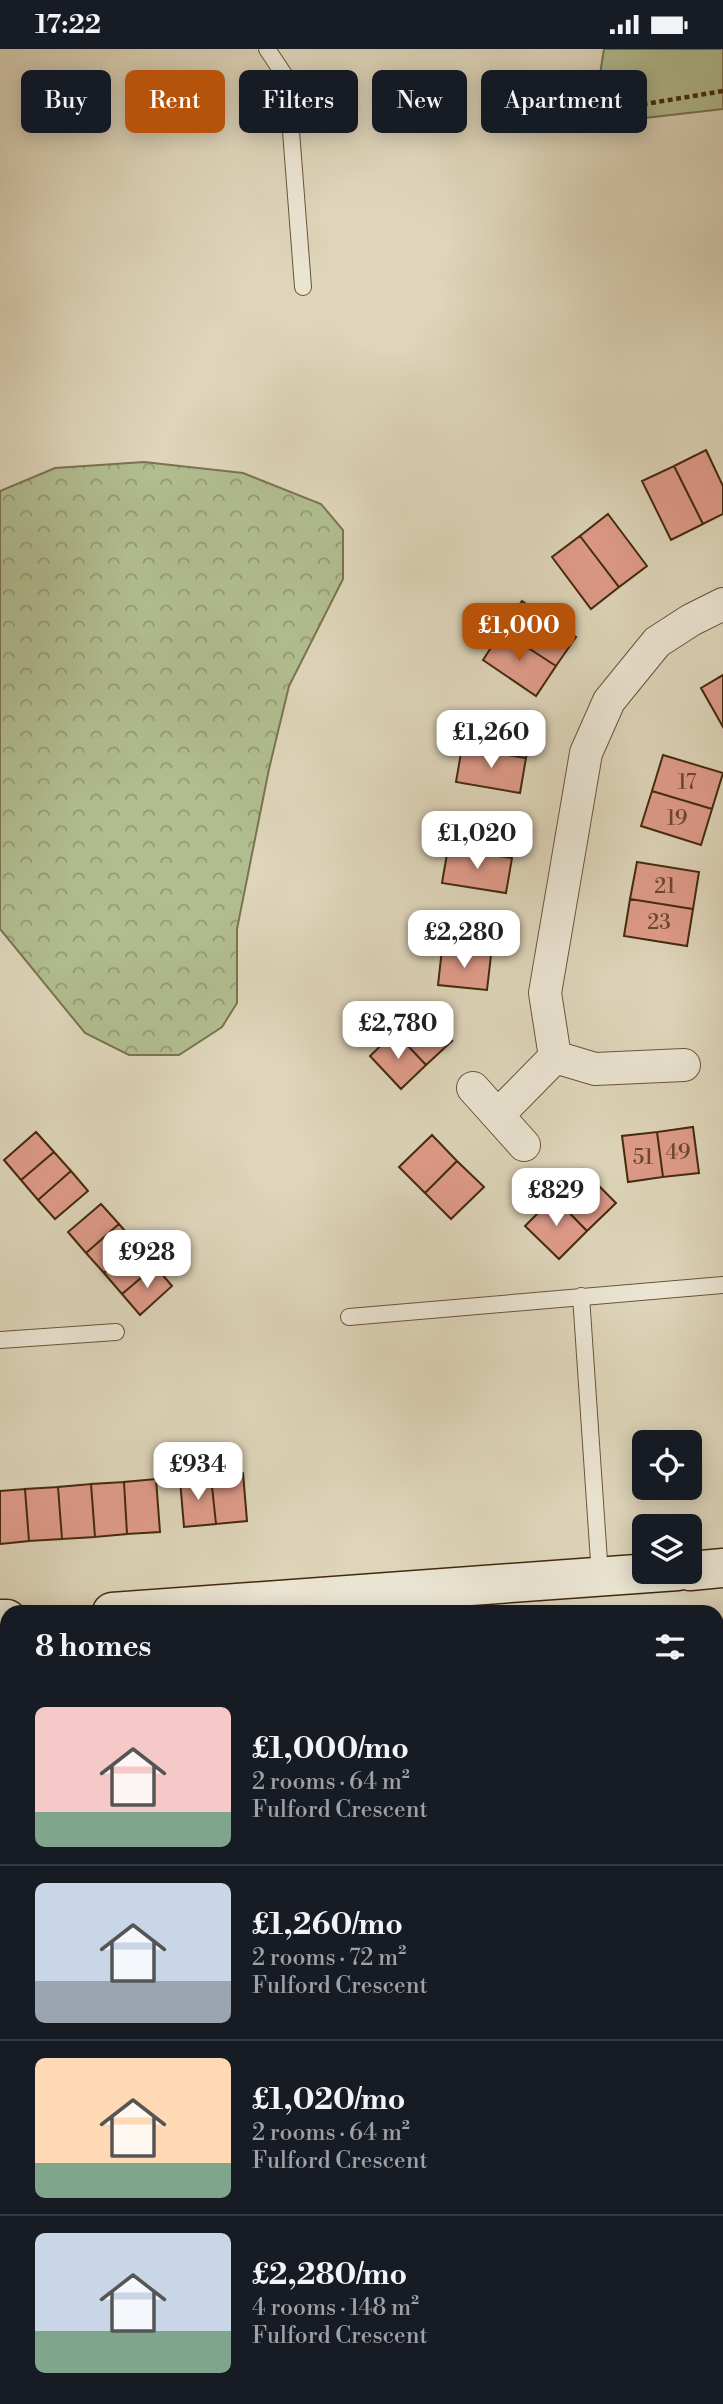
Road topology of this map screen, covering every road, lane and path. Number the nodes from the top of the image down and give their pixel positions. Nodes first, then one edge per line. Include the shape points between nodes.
1 (267, 49) edge
2 (723, 91) edge
3 (647, 104) edge
4 (303, 286) dead end
5 (723, 604) edge
6 (555, 1057) junction
7 (684, 1065) dead end
8 (473, 1088) dead end
9 (498, 1115) junction
10 (524, 1145) dead end
11 (723, 1285) edge
12 (581, 1296) junction
13 (349, 1317) dead end
14 (116, 1332) dead end
15 (0, 1340) edge
16 (723, 1568) edge
17 (702, 1570) edge
18 (632, 1575) edge
19 (600, 1577) junction
20 (215, 1605) edge

1 - 4 lane via 287,79
2 - 3 path
5 - 6 street via 657,642 609,701 586,753 545,993
6 - 7 street via 595,1069
6 - 9 street
8 - 9 street
9 - 10 street
11 - 12 lane
12 - 13 lane
12 - 19 lane
14 - 15 lane
16 - 17 street
18 - 19 street
19 - 20 street

